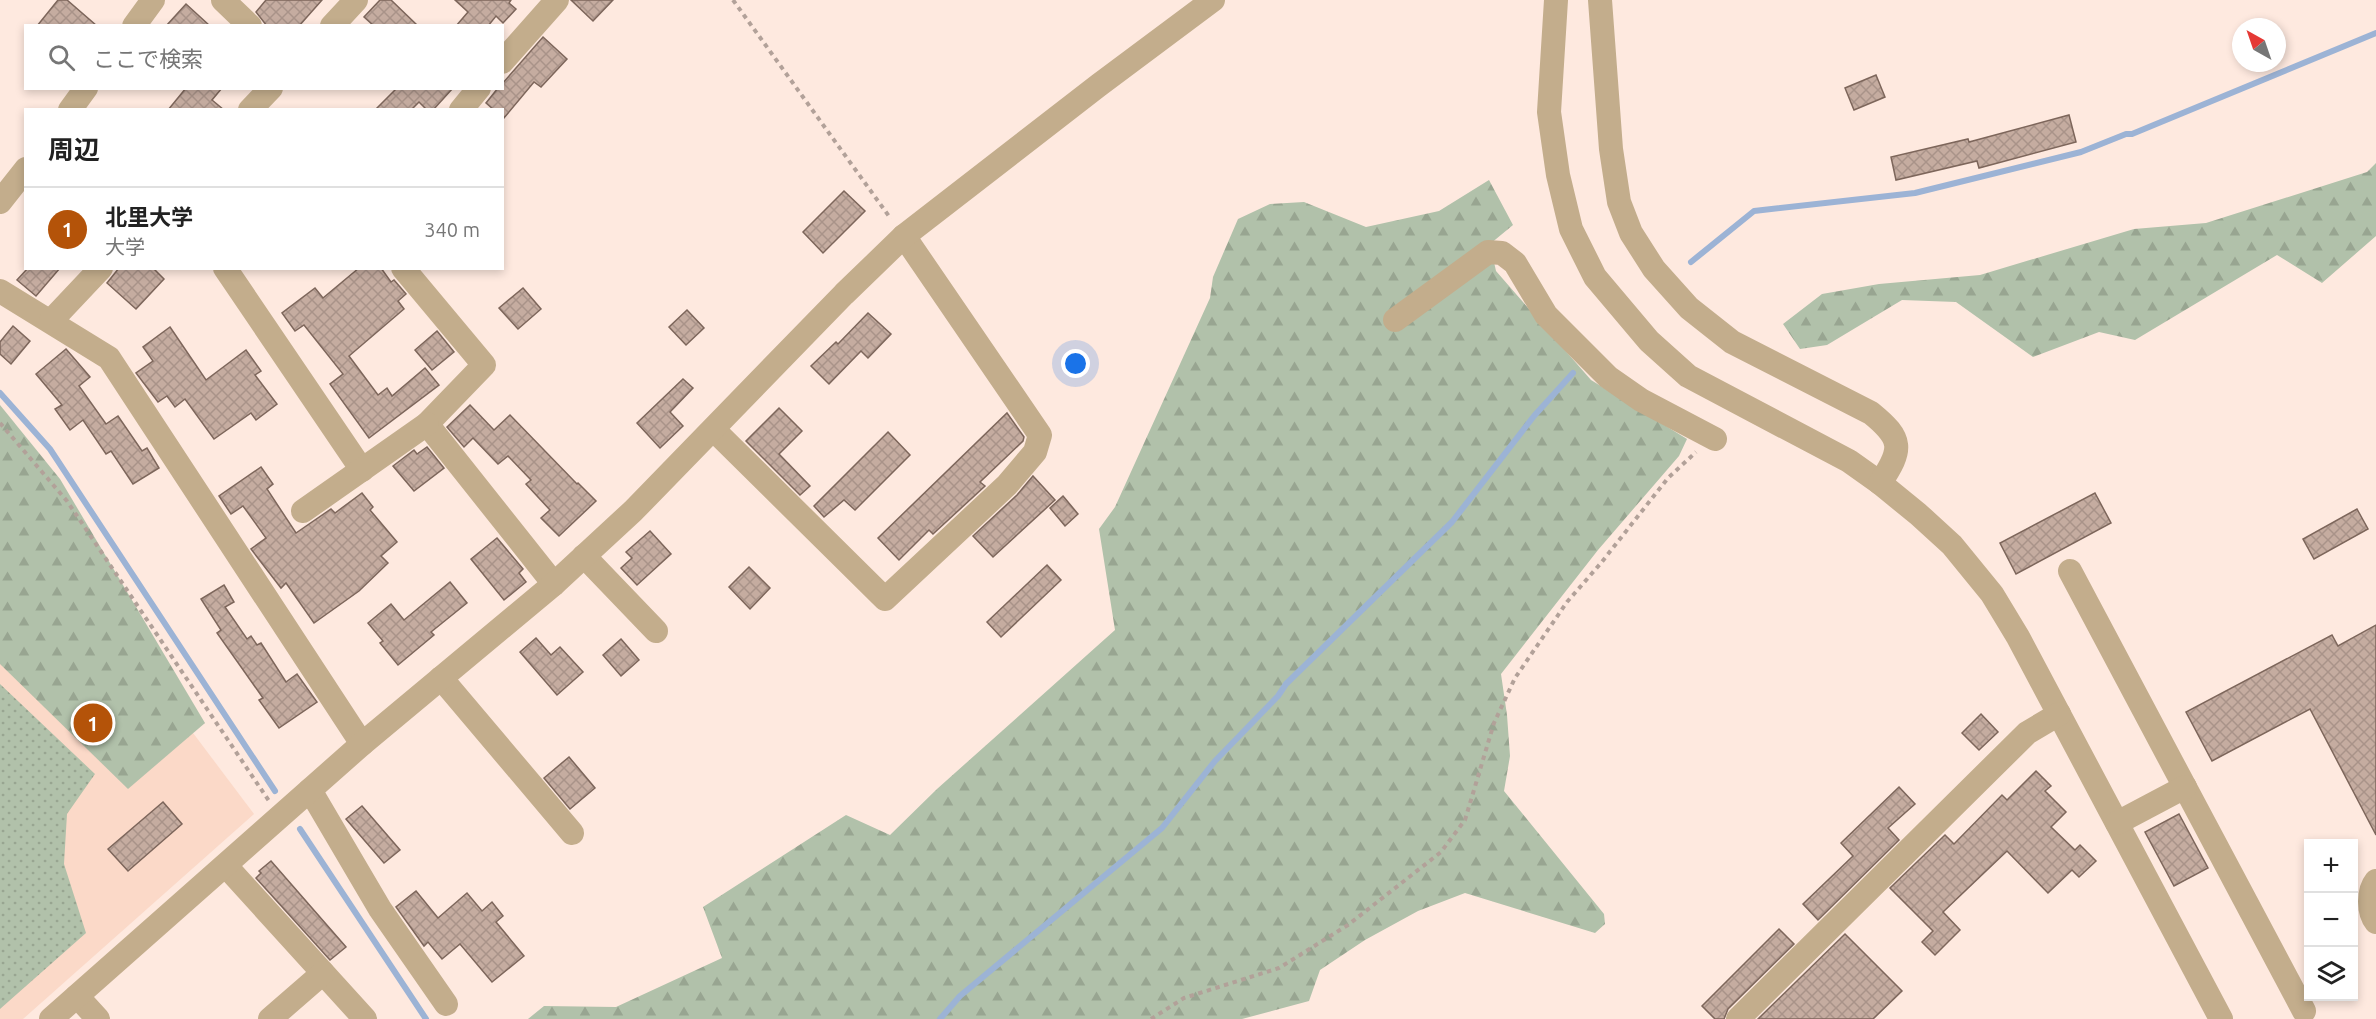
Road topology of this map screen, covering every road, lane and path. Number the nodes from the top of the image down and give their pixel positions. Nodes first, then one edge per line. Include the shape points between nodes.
1 (153, 0) edge
2 (223, 0) edge
3 (356, 0) edge
4 (557, 0) edge
5 (734, 0) edge
6 (1213, 0) edge
7 (1556, 0) edge
8 (1600, 0) edge
9 (135, 24) edge
10 (248, 24) edge
11 (334, 24) edge
12 (504, 60) edge
13 (85, 90) edge
14 (269, 90) edge
15 (477, 90) edge
16 (71, 108) edge
17 (254, 108) edge
18 (463, 108) edge
19 (24, 172) edge
20 (0, 202) edge
21 (904, 236) junction
22 (99, 270) edge
23 (226, 270) edge
24 (405, 270) edge
25 (0, 291) edge
26 (1395, 320) dead end
27 (51, 321) junction
28 (0, 423) edge
29 (427, 424) junction
30 (714, 430) junction
31 (1715, 439) joint
32 (362, 470) junction
33 (1880, 483) junction
34 (303, 511) dead end
35 (584, 556) junction
36 (2070, 571) dead end
37 (554, 584) junction
38 (656, 631) dead end
39 (441, 678) junction
40 (2059, 714) junction
41 (362, 744) junction
42 (2185, 787) junction
43 (310, 790) junction
44 (281, 815) junction
45 (2117, 823) junction
46 (572, 833) dead end
47 (226, 866) junction
48 (2376, 881) edge
49 (2376, 922) edge
50 (323, 974) junction
51 (77, 996) junction
52 (446, 1004) dead end
53 (2304, 1011) dead end
54 (51, 1019) edge
55 (98, 1019) edge
56 (270, 1019) edge
57 (365, 1019) edge
58 (1151, 1019) edge
59 (1738, 1019) edge
60 (2221, 1019) edge

1 - 9 street
2 - 10 street
3 - 11 street
4 - 12 street
5 - 21 path
6 - 21 street
7 - 33 street via 1549,112 1556,165 1571,229 1595,277 1649,341 1688,376 1825,447
8 - 33 street via 1611,149 1619,202 1631,233 1654,269 1689,309 1732,342 1871,413 1889,428 1896,439 1895,460
13 - 16 street
14 - 17 street
15 - 18 street
19 - 20 street
21 - 30 street
21 - 30 street via 1040,435 1035,452 1007,484 885,598
22 - 27 street
23 - 32 street
24 - 29 street via 484,365
25 - 27 street
26 - 31 street via 1488,252 1502,253 1515,263 1546,315 1608,377 1641,400
27 - 41 street via 109,358
28 - 44 path via 67,501
29 - 32 street
29 - 37 street
30 - 35 street
31 - 58 path via 1668,478 1567,602 1515,678 1494,723 1465,820 1442,852 1348,925 1279,968 1184,998
32 - 34 street
33 - 40 street via 1952,545 1992,594
35 - 37 street
35 - 38 street
36 - 42 street
37 - 39 street
39 - 41 street
39 - 46 street
40 - 45 street
40 - 59 street via 2027,733
41 - 43 street
42 - 45 street
42 - 53 street
43 - 44 street
43 - 52 street via 380,909
44 - 47 street
45 - 60 street
47 - 50 street
47 - 51 street
48 - 49 street via 2370,903
50 - 56 street
50 - 57 street
51 - 54 street
51 - 55 street

